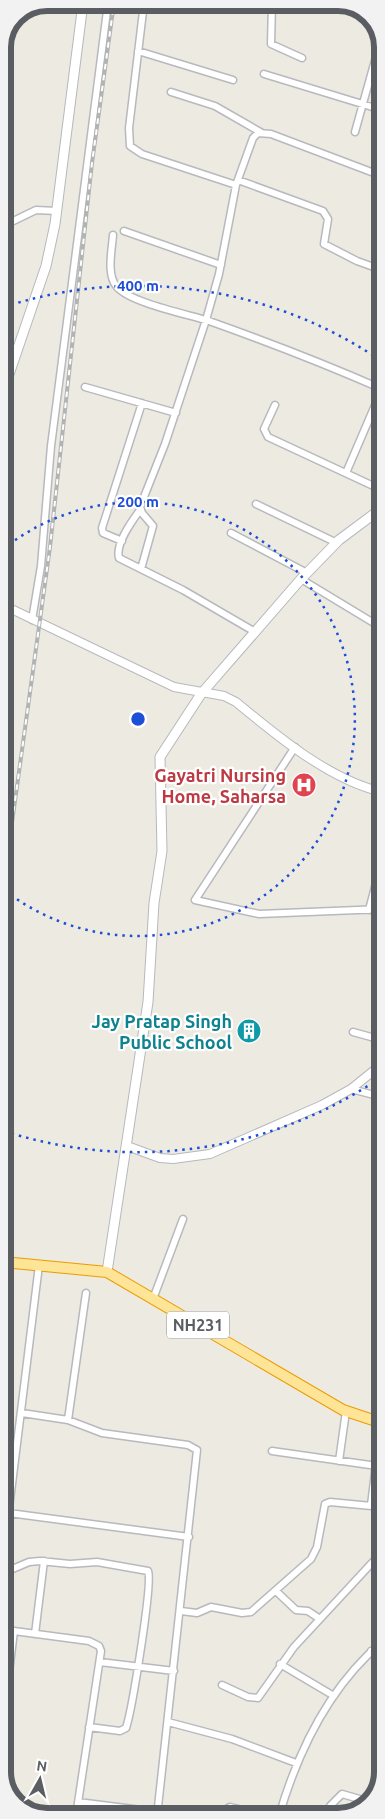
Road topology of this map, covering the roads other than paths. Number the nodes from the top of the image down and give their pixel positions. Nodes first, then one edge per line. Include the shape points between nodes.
1 (82, 11) edge
2 (107, 11) edge
3 (143, 11) edge
4 (272, 11) edge
5 (138, 51) junction
6 (302, 58) dead end
7 (373, 65) edge
8 (264, 74) dead end
9 (233, 80) dead end
10 (171, 92) dead end
11 (361, 103) junction
12 (373, 107) edge
13 (355, 132) dead end
14 (262, 133) junction
15 (373, 172) edge
16 (237, 183) junction
17 (57, 211) junction
18 (11, 222) edge
19 (124, 232) dead end
20 (112, 235) dead end
21 (221, 265) junction
22 (373, 266) edge
23 (206, 320) junction
24 (11, 361) edge
25 (373, 385) edge
26 (85, 386) dead end
27 (142, 403) junction
28 (275, 405) dead end
29 (373, 410) edge
30 (176, 413) junction
31 (346, 473) junction
32 (373, 486) edge
33 (256, 504) dead end
34 (140, 510) junction
35 (373, 516) edge
36 (231, 533) dead end
37 (122, 541) junction
38 (337, 543) junction
39 (141, 569) junction
40 (304, 576) junction
41 (11, 609) edge
42 (32, 620) junction
43 (373, 622) edge
44 (254, 632) junction
45 (201, 694) junction
46 (295, 747) junction
47 (373, 790) edge
48 (373, 893) edge
49 (369, 910) junction
50 (374, 910) edge
51 (353, 1032) dead end
52 (374, 1038) edge
53 (374, 1071) edge
54 (350, 1089) junction
55 (374, 1095) edge
56 (127, 1146) junction
57 (183, 1220) dead end
58 (12, 1263) edge
59 (39, 1265) junction
60 (107, 1272) junction
61 (86, 1294) dead end
62 (153, 1299) junction
63 (346, 1412) junction
64 (22, 1413) junction
65 (68, 1420) junction
66 (374, 1420) edge
67 (272, 1451) dead end
68 (338, 1461) junction
69 (374, 1466) edge
70 (374, 1483) edge
71 (12, 1491) edge
72 (371, 1505) joint
73 (12, 1513) edge
74 (189, 1537) junction
75 (44, 1561) junction
76 (374, 1561) edge
77 (12, 1569) edge
78 (276, 1590) junction
79 (181, 1611) junction
80 (320, 1619) junction
81 (14, 1631) joint
82 (35, 1634) junction
83 (12, 1648) edge
84 (374, 1649) edge
85 (371, 1651) junction
86 (374, 1653) edge
87 (100, 1662) junction
88 (280, 1664) junction
89 (137, 1667) junction
90 (174, 1672) junction
91 (222, 1684) dead end
92 (334, 1696) junction
93 (168, 1722) junction
94 (89, 1727) junction
95 (296, 1763) junction
96 (361, 1799) edge
97 (78, 1802) junction
98 (282, 1807) edge
99 (330, 1807) edge
100 (77, 1808) edge
101 (116, 1808) edge
102 (158, 1808) edge

1 - 17 main road
2 - 42 street via 52,437 41,566
3 - 5 street
4 - 6 street via 271,44
5 - 9 street
5 - 16 street via 129,128 130,146 142,154
7 - 11 street
8 - 11 street
10 - 14 street via 215,106
11 - 12 street
11 - 13 street
14 - 15 street
14 - 16 street via 253,138
16 - 21 street
16 - 22 street via 323,211 328,218 324,240 327,248
17 - 18 street via 36,210
17 - 24 main road via 46,266
19 - 21 street
20 - 23 street via 112,277 121,291
21 - 23 street
23 - 25 street
23 - 30 street
26 - 27 street
27 - 30 street
27 - 37 street via 102,528 106,536
28 - 31 street via 264,429 268,437
29 - 31 street
30 - 34 street
31 - 32 street
33 - 38 street
34 - 37 street
34 - 39 street via 153,526
35 - 38 main road
36 - 40 street
37 - 39 street via 119,558
38 - 40 main road
39 - 44 street
40 - 43 street
40 - 44 main road
41 - 42 street
42 - 45 street via 174,687
44 - 45 main road
45 - 46 street via 224,696 236,702
45 - 56 main road via 160,757 162,851 154,903 148,1002 132,1092
46 - 47 street via 329,771
46 - 49 street via 195,900 259,914
48 - 49 street
49 - 50 street
51 - 52 street
53 - 54 street
54 - 55 street
54 - 56 street via 322,1105 210,1154 160,1158
56 - 60 main road
57 - 62 street
58 - 59 highway, NH231
59 - 60 highway, NH231
59 - 64 street
60 - 62 highway, NH231
61 - 65 street
62 - 63 highway, NH231
63 - 66 highway, NH231
63 - 68 street
64 - 65 street
64 - 71 street
65 - 74 street via 102,1433 195,1447 198,1454
67 - 68 street
68 - 69 street
70 - 72 street
72 - 78 street via 325,1504 313,1555 307,1565
73 - 74 street
74 - 79 street
75 - 77 street via 29,1562
75 - 82 street
75 - 89 street via 76,1565 96,1562 148,1572
76 - 80 street
78 - 79 street via 248,1613 210,1607 197,1613
78 - 80 street via 296,1610 308,1611
79 - 90 street
80 - 88 street
81 - 82 street
81 - 83 street
82 - 87 street via 94,1643 101,1651
84 - 85 street
85 - 86 street
85 - 92 street
87 - 89 street
87 - 94 street
88 - 91 street via 258,1698 248,1697
88 - 92 street
89 - 90 street
89 - 94 street via 125,1730
90 - 93 street
92 - 95 street
93 - 95 street via 232,1739
93 - 102 street
94 - 97 street
95 - 98 street
96 - 99 street via 342,1794
97 - 100 street
97 - 101 street

